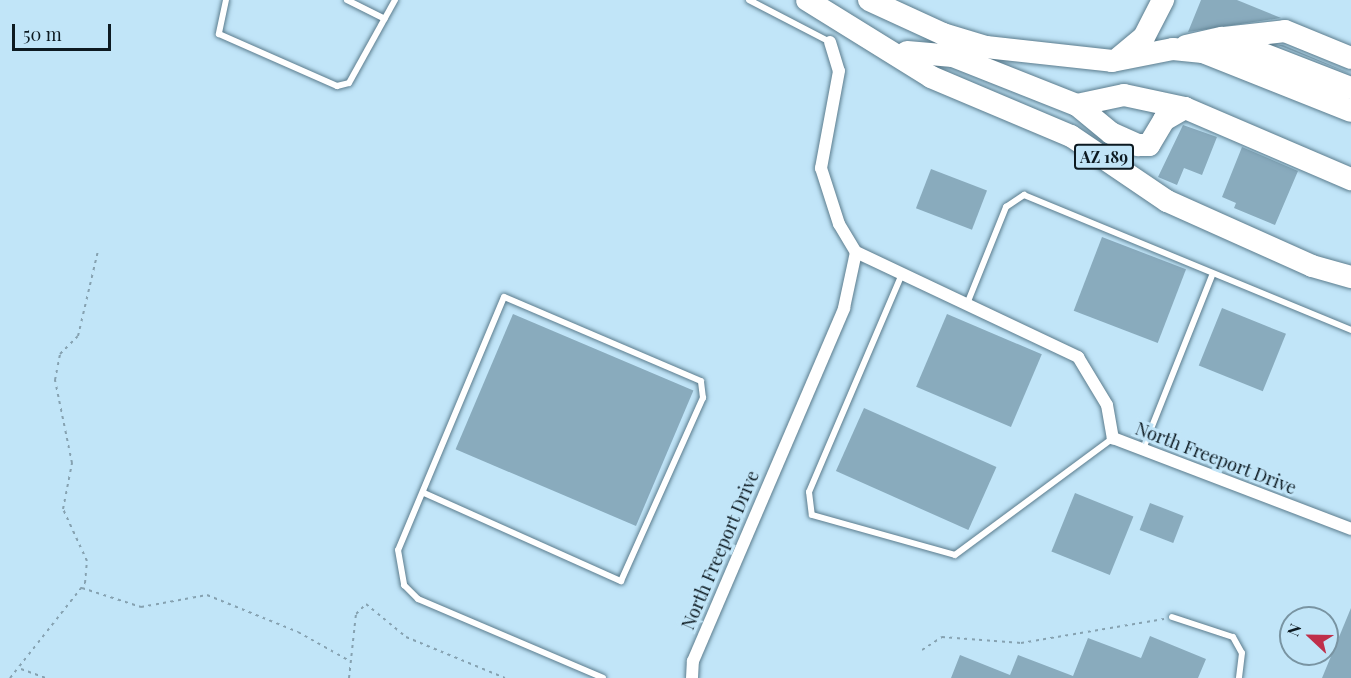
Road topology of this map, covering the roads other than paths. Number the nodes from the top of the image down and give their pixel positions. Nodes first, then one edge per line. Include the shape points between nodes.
1 (226, 0) edge
2 (340, 0) edge
3 (347, 0) edge
4 (395, 0) edge
5 (749, 0) edge
6 (807, 0) edge
7 (1163, 0) edge
8 (873, 1) edge
9 (385, 19) junction
10 (861, 30) junction
11 (1222, 38) junction
12 (830, 42) joint
13 (884, 43) junction
14 (1173, 49) junction
15 (907, 52) junction
16 (1351, 58) edge
17 (1112, 61) junction
18 (1077, 105) junction
19 (1349, 105) edge
20 (1185, 108) junction
21 (1107, 159) junction
22 (1351, 178) edge
23 (856, 252) junction
24 (902, 274) junction
25 (1212, 276) junction
26 (1351, 277) edge
27 (967, 304) junction
28 (1351, 330) edge
29 (1113, 438) junction
30 (1143, 450) junction
31 (424, 493) junction
32 (1351, 529) edge
33 (1172, 617) road end
34 (603, 678) edge
35 (692, 678) edge
36 (1239, 678) edge

1 - 9 lane via 219,34 337,86 349,83
2 - 3 lane
3 - 9 lane
4 - 9 lane
5 - 12 lane
6 - 10 highway, AZ 189
7 - 17 highway via 1144,38
8 - 10 highway
8 - 17 highway via 943,34 986,46
10 - 13 highway, AZ 189
11 - 14 highway
11 - 16 highway via 1285,31
11 - 19 highway
12 - 23 street via 839,71 821,168 839,224
13 - 15 highway, AZ 189
13 - 21 highway, AZ 189 via 932,77 1037,120
14 - 17 highway
14 - 19 highway via 1203,52
15 - 18 highway, AZ 189 via 953,56
15 - 21 highway, AZ 189 via 1076,121
18 - 20 highway via 1124,95
18 - 20 highway, AZ 189 via 1111,133 1138,145 1149,145 1164,120
20 - 22 highway
21 - 26 highway, AZ 189 via 1167,201 1303,262
23 - 24 street, North Freeport Drive
23 - 35 street, North Freeport Drive via 844,308 693,661
24 - 27 street, North Freeport Drive
24 - 29 lane via 809,492 812,515 955,555
25 - 27 lane via 1024,195 1006,207
25 - 28 lane
25 - 30 lane
27 - 29 street, North Freeport Drive via 1078,357 1107,405
29 - 30 street, North Freeport Drive
30 - 32 street, North Freeport Drive
31 - 31 lane via 621,581 703,398 701,381 504,297
31 - 34 lane via 398,550 404,585 418,599
33 - 36 lane via 1233,637 1242,653

